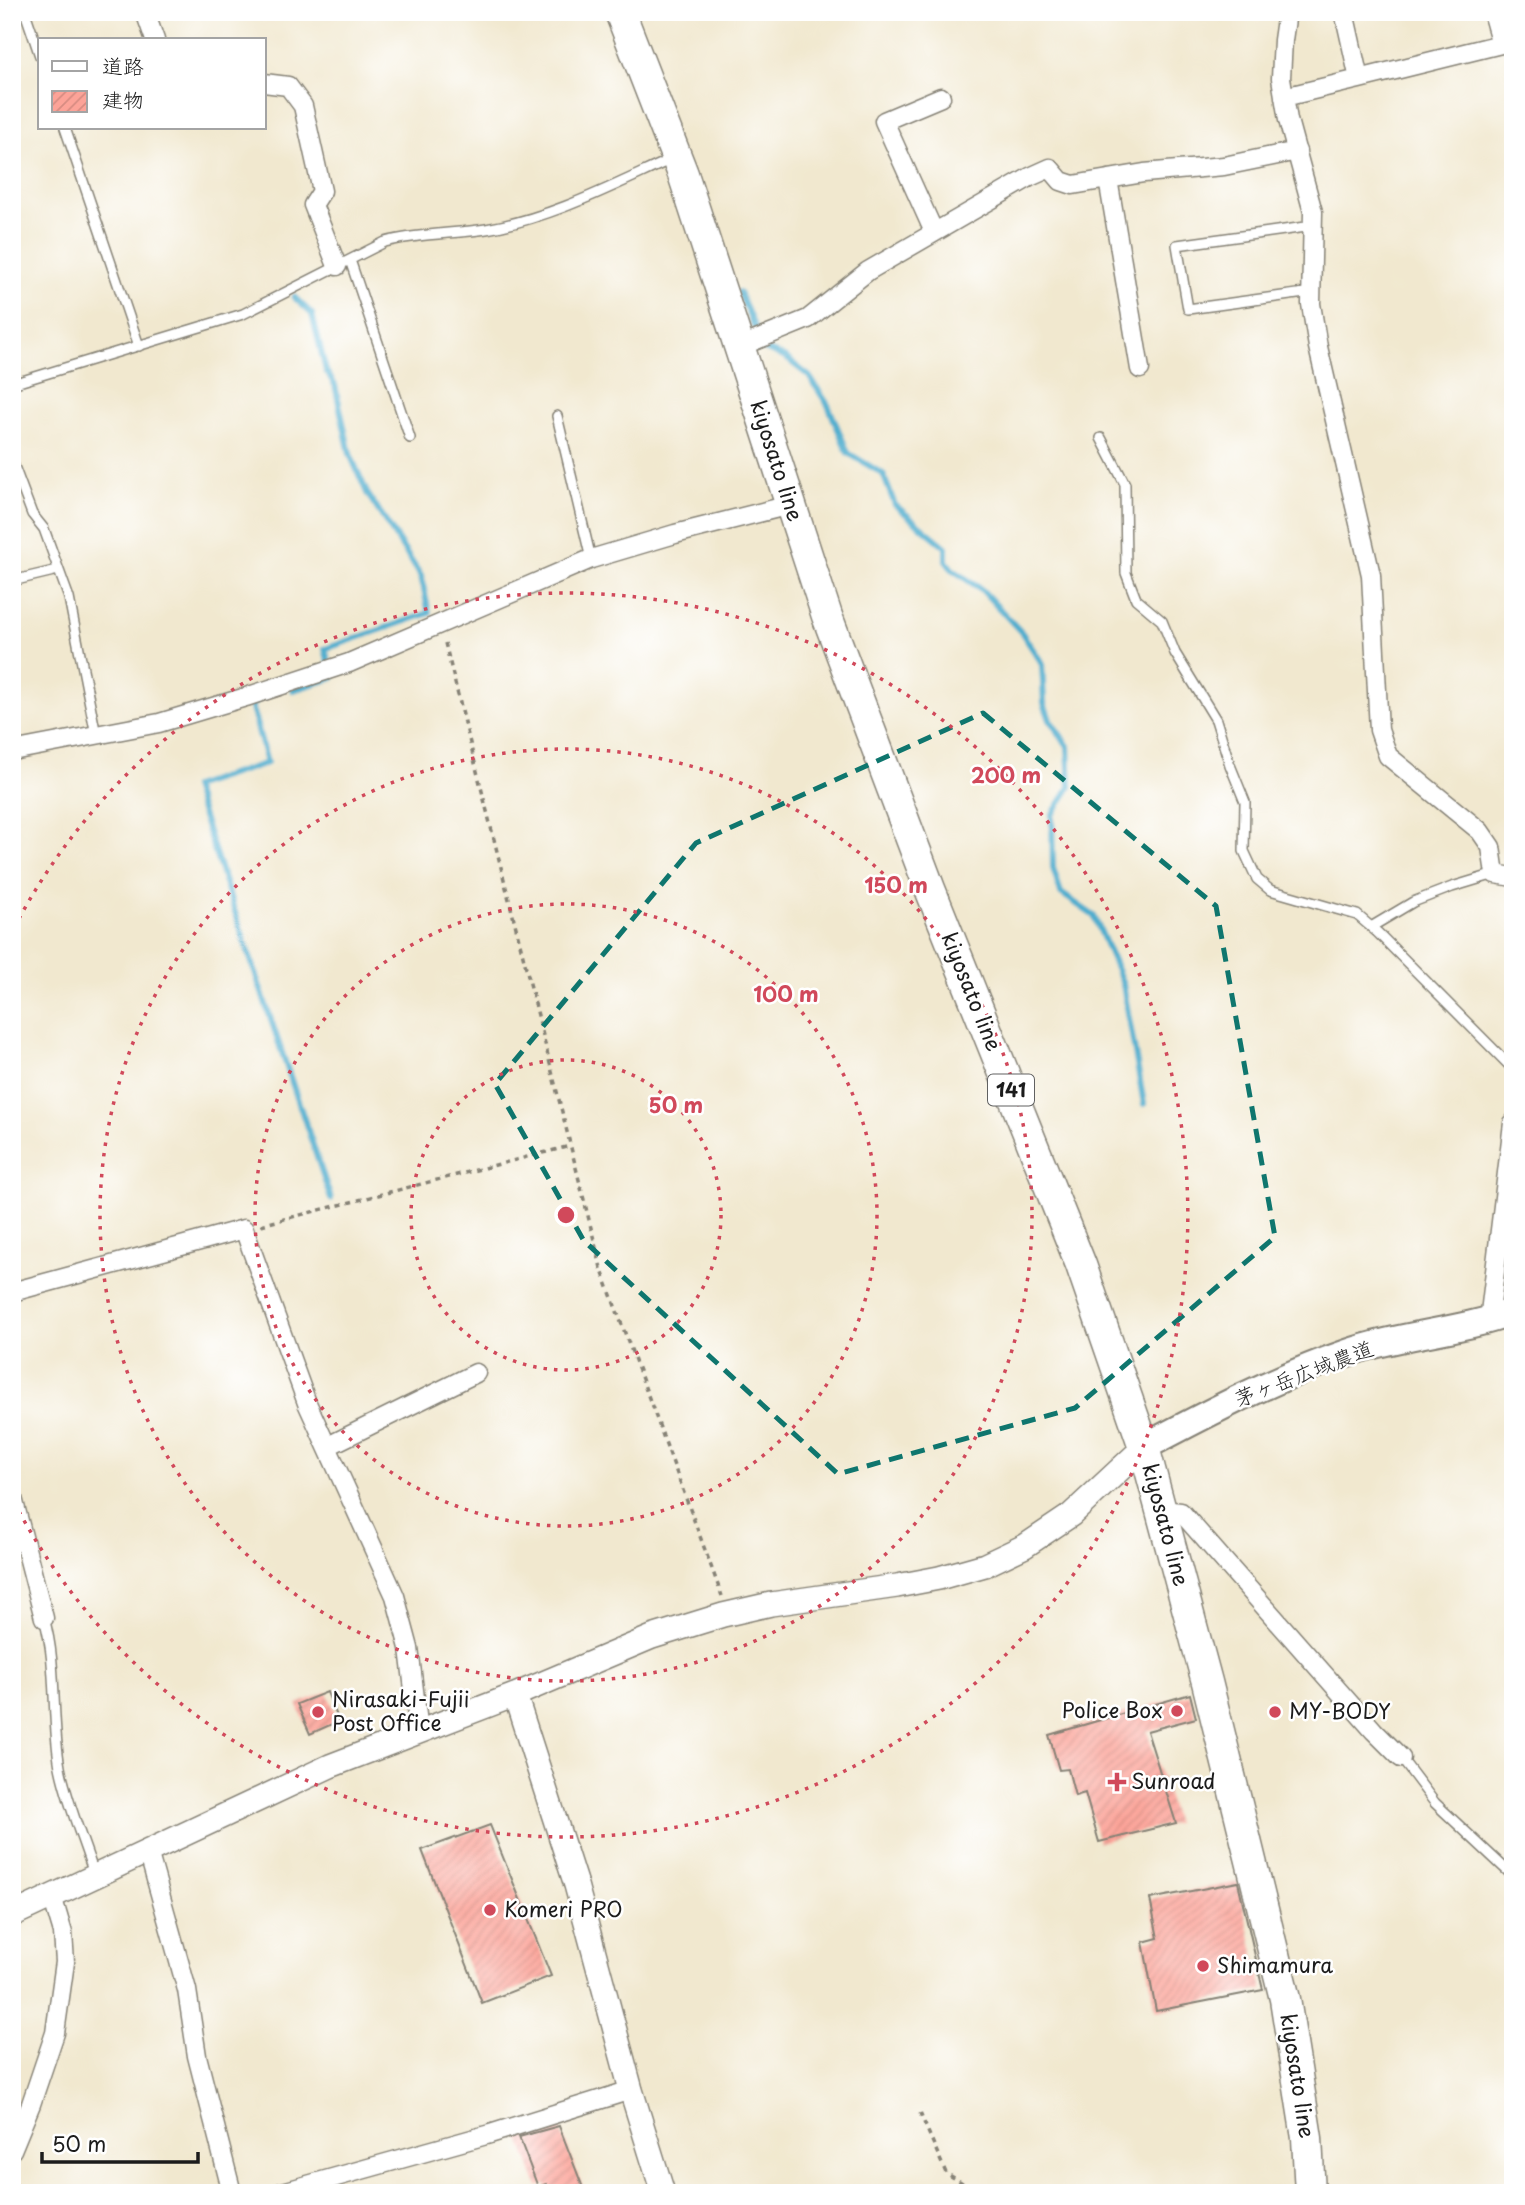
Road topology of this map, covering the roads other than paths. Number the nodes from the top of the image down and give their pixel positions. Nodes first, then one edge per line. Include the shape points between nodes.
1 (25, 12) edge
2 (145, 12) edge
3 (620, 12) edge
4 (1287, 12) edge
5 (1345, 12) edge
6 (1492, 12) edge
7 (154, 38) edge
8 (38, 50) edge
9 (1359, 79) junction
10 (266, 82) edge
11 (940, 97) dead end
12 (1284, 97) junction
13 (66, 130) edge
14 (1297, 151) junction
15 (677, 157) junction
16 (1108, 179) junction
17 (1313, 226) junction
18 (934, 232) junction
19 (343, 263) junction
20 (1312, 292) junction
21 (139, 346) junction
22 (739, 347) junction
23 (1140, 369) dead end
24 (12, 384) edge
25 (557, 416) dead end
26 (410, 438) dead end
27 (1101, 438) dead end
28 (12, 461) edge
29 (790, 505) junction
30 (591, 559) junction
31 (58, 570) junction
32 (12, 581) edge
33 (96, 735) junction
34 (12, 751) edge
35 (1504, 876) edge
36 (1371, 927) junction
37 (1513, 1069) edge
38 (1513, 1123) edge
39 (12, 1292) edge
40 (1501, 1316) edge
41 (476, 1373) dead end
42 (328, 1446) junction
43 (1144, 1447) junction
44 (12, 1494) edge
45 (1161, 1510) junction
46 (44, 1618) joint
47 (515, 1695) junction
48 (419, 1732) junction
49 (1401, 1758) joint
50 (148, 1851) junction
51 (95, 1876) junction
52 (1513, 1876) edge
53 (52, 1896) junction
54 (12, 1915) edge
55 (631, 2090) junction
56 (12, 2150) edge
57 (12, 2186) edge
58 (14, 2193) edge
59 (232, 2193) edge
60 (279, 2193) edge
61 (663, 2193) edge
62 (1310, 2193) edge

1 - 8 lane
2 - 7 street
3 - 15 highway, kiyosato line / 141
4 - 12 street via 1281,78
5 - 9 street
6 - 9 street via 1501,44
9 - 12 street
10 - 19 street via 288,86 303,106 322,191 313,205
11 - 18 street via 884,121
12 - 14 street
13 - 21 lane
14 - 16 street via 1224,166
14 - 17 street
15 - 19 lane via 556,211 487,229 409,236
15 - 22 highway, kiyosato line / 141
16 - 18 street via 1073,185 1061,181 1050,168
16 - 23 street
17 - 20 street
17 - 20 lane via 1177,245 1188,309
18 - 22 street via 868,271 808,319
19 - 21 lane via 243,314
19 - 26 lane
20 - 35 street via 1318,347 1371,575 1379,730 1388,756 1480,831
21 - 24 lane
22 - 29 highway, kiyosato line / 141
25 - 30 lane
27 - 36 lane via 1125,484 1126,573 1136,599 1161,621 1216,720 1245,802 1244,851 1257,879 1270,890 1357,915
28 - 31 lane
29 - 30 street
29 - 43 highway, kiyosato line / 141 via 866,723 1081,1265
30 - 33 street via 349,663 159,723
31 - 32 lane
31 - 33 lane via 69,598
33 - 34 street
35 - 36 lane via 1413,902
36 - 37 lane
38 - 40 street
39 - 42 street via 244,1230 307,1403
40 - 43 main road, 茅ヶ岳広域農道 via 1349,1352 1242,1396
41 - 42 street
42 - 48 street via 395,1596 409,1648
43 - 45 highway, kiyosato line / 141
43 - 47 street via 1071,1515 1026,1546 985,1565 918,1582 729,1614 652,1637
44 - 46 street
45 - 49 street via 1181,1512
45 - 62 highway, kiyosato line / 141 via 1285,1998 1307,2138
46 - 51 lane via 51,1641 61,1770
47 - 48 street
47 - 55 street via 576,1885
48 - 50 street via 330,1766
49 - 52 lane via 1435,1803
50 - 51 street
50 - 59 street via 187,1990 197,2056
51 - 53 street
53 - 54 street
53 - 56 street via 63,1933 65,1962 55,2033
55 - 60 street
55 - 61 street
57 - 58 lane

